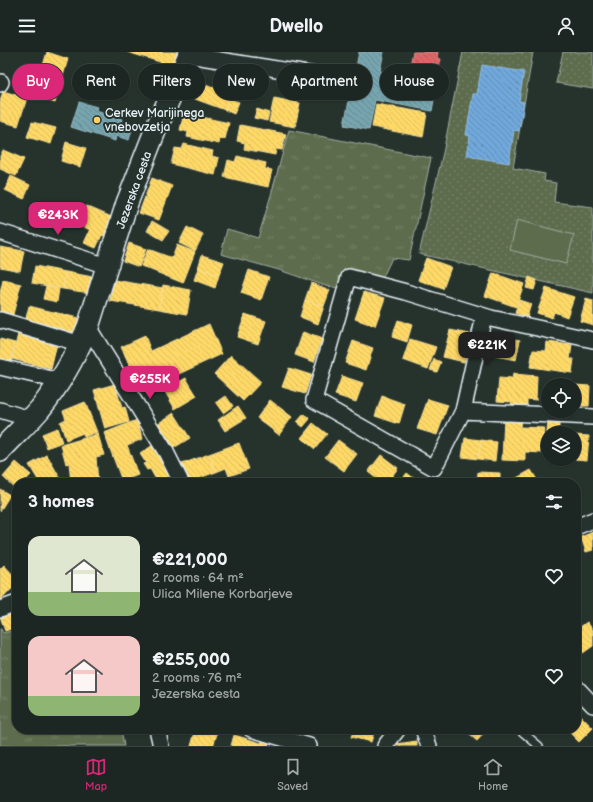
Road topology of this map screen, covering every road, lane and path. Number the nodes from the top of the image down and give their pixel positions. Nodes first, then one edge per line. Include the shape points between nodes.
1 (189, 54) edge
2 (277, 69) edge
3 (0, 232) edge
4 (107, 266) junction
5 (484, 316) junction
6 (0, 320) edge
7 (85, 336) junction
8 (593, 340) edge
9 (0, 367) edge
10 (60, 381) junction
11 (0, 410) edge
12 (463, 411) junction
13 (593, 417) edge
14 (30, 419) junction
15 (0, 451) edge
16 (179, 478) edge
17 (593, 520) edge
18 (581, 525) edge
19 (12, 605) edge
20 (0, 609) edge
21 (581, 692) edge
22 (593, 705) edge
23 (158, 734) edge
24 (268, 734) edge
25 (394, 734) edge
26 (426, 734) edge
27 (524, 734) edge
28 (161, 746) edge
29 (309, 746) edge
30 (385, 746) edge
31 (430, 746) edge
32 (539, 746) edge

1 - 2 street, Jezerska cesta
1 - 4 street, Jezerska cesta via 155,131
3 - 4 street
4 - 7 street, Jezerska cesta
5 - 8 street
5 - 12 street
5 - 12 street via 349,277 314,400 434,468
6 - 7 street
7 - 10 street, Jezerska cesta
7 - 16 street via 166,452
9 - 10 street
10 - 14 street, Jezerska cesta
11 - 14 street
12 - 13 street
14 - 15 street, Jezerska cesta
17 - 18 street
19 - 20 street
21 - 22 street
23 - 28 street
24 - 29 street
25 - 30 street
26 - 31 street
27 - 32 lane

